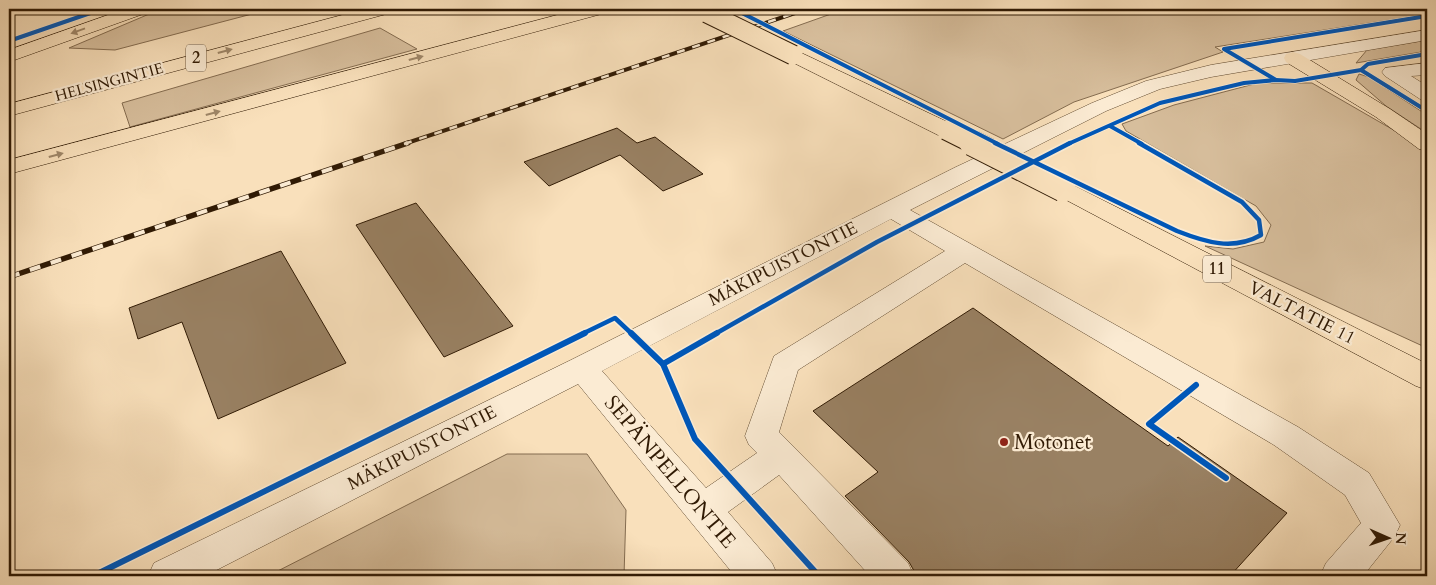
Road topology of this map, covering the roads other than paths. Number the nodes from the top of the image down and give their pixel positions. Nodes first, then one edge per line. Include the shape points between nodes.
1 (140, 9) edge
2 (329, 9) edge
3 (384, 9) edge
4 (599, 9) edge
5 (702, 11) edge
6 (1427, 35) edge
7 (9, 56) edge
8 (1293, 58) junction
9 (1427, 69) edge
10 (9, 93) edge
11 (1427, 95) edge
12 (9, 110) edge
13 (1427, 144) edge
14 (9, 167) edge
15 (891, 209) junction
16 (963, 252) junction
17 (1371, 349) junction
18 (1427, 366) edge
19 (582, 368) junction
20 (1427, 378) edge
21 (781, 455) junction
22 (702, 510) junction
23 (167, 576) edge
24 (759, 576) edge
25 (895, 576) edge
26 (1338, 576) edge

1 -> 7 highway
2 - 10 highway, HELSINGINTIE / 2
12 -> 3 highway, HELSINGINTIE / 2
14 -> 4 highway
5 - 17 highway, VALTATIE 11 / 11, bridge via 1063,189
6 - 8 street, MÄKIPUISTONTIE
8 - 13 highway
8 - 15 street, MÄKIPUISTONTIE via 1211,71 1153,85 1099,106
9 - 11 street via 1392,72
15 - 16 street
15 - 19 street, MÄKIPUISTONTIE
16 - 21 street via 785,364 761,436
16 - 26 street via 1286,436 1357,484 1382,525
17 - 18 highway
17 - 20 highway, 11
19 - 22 street, SEPÄNPELLONTIE
19 - 23 street, MÄKIPUISTONTIE
21 - 22 street
21 - 25 street
22 - 24 street, SEPÄNPELLONTIE

